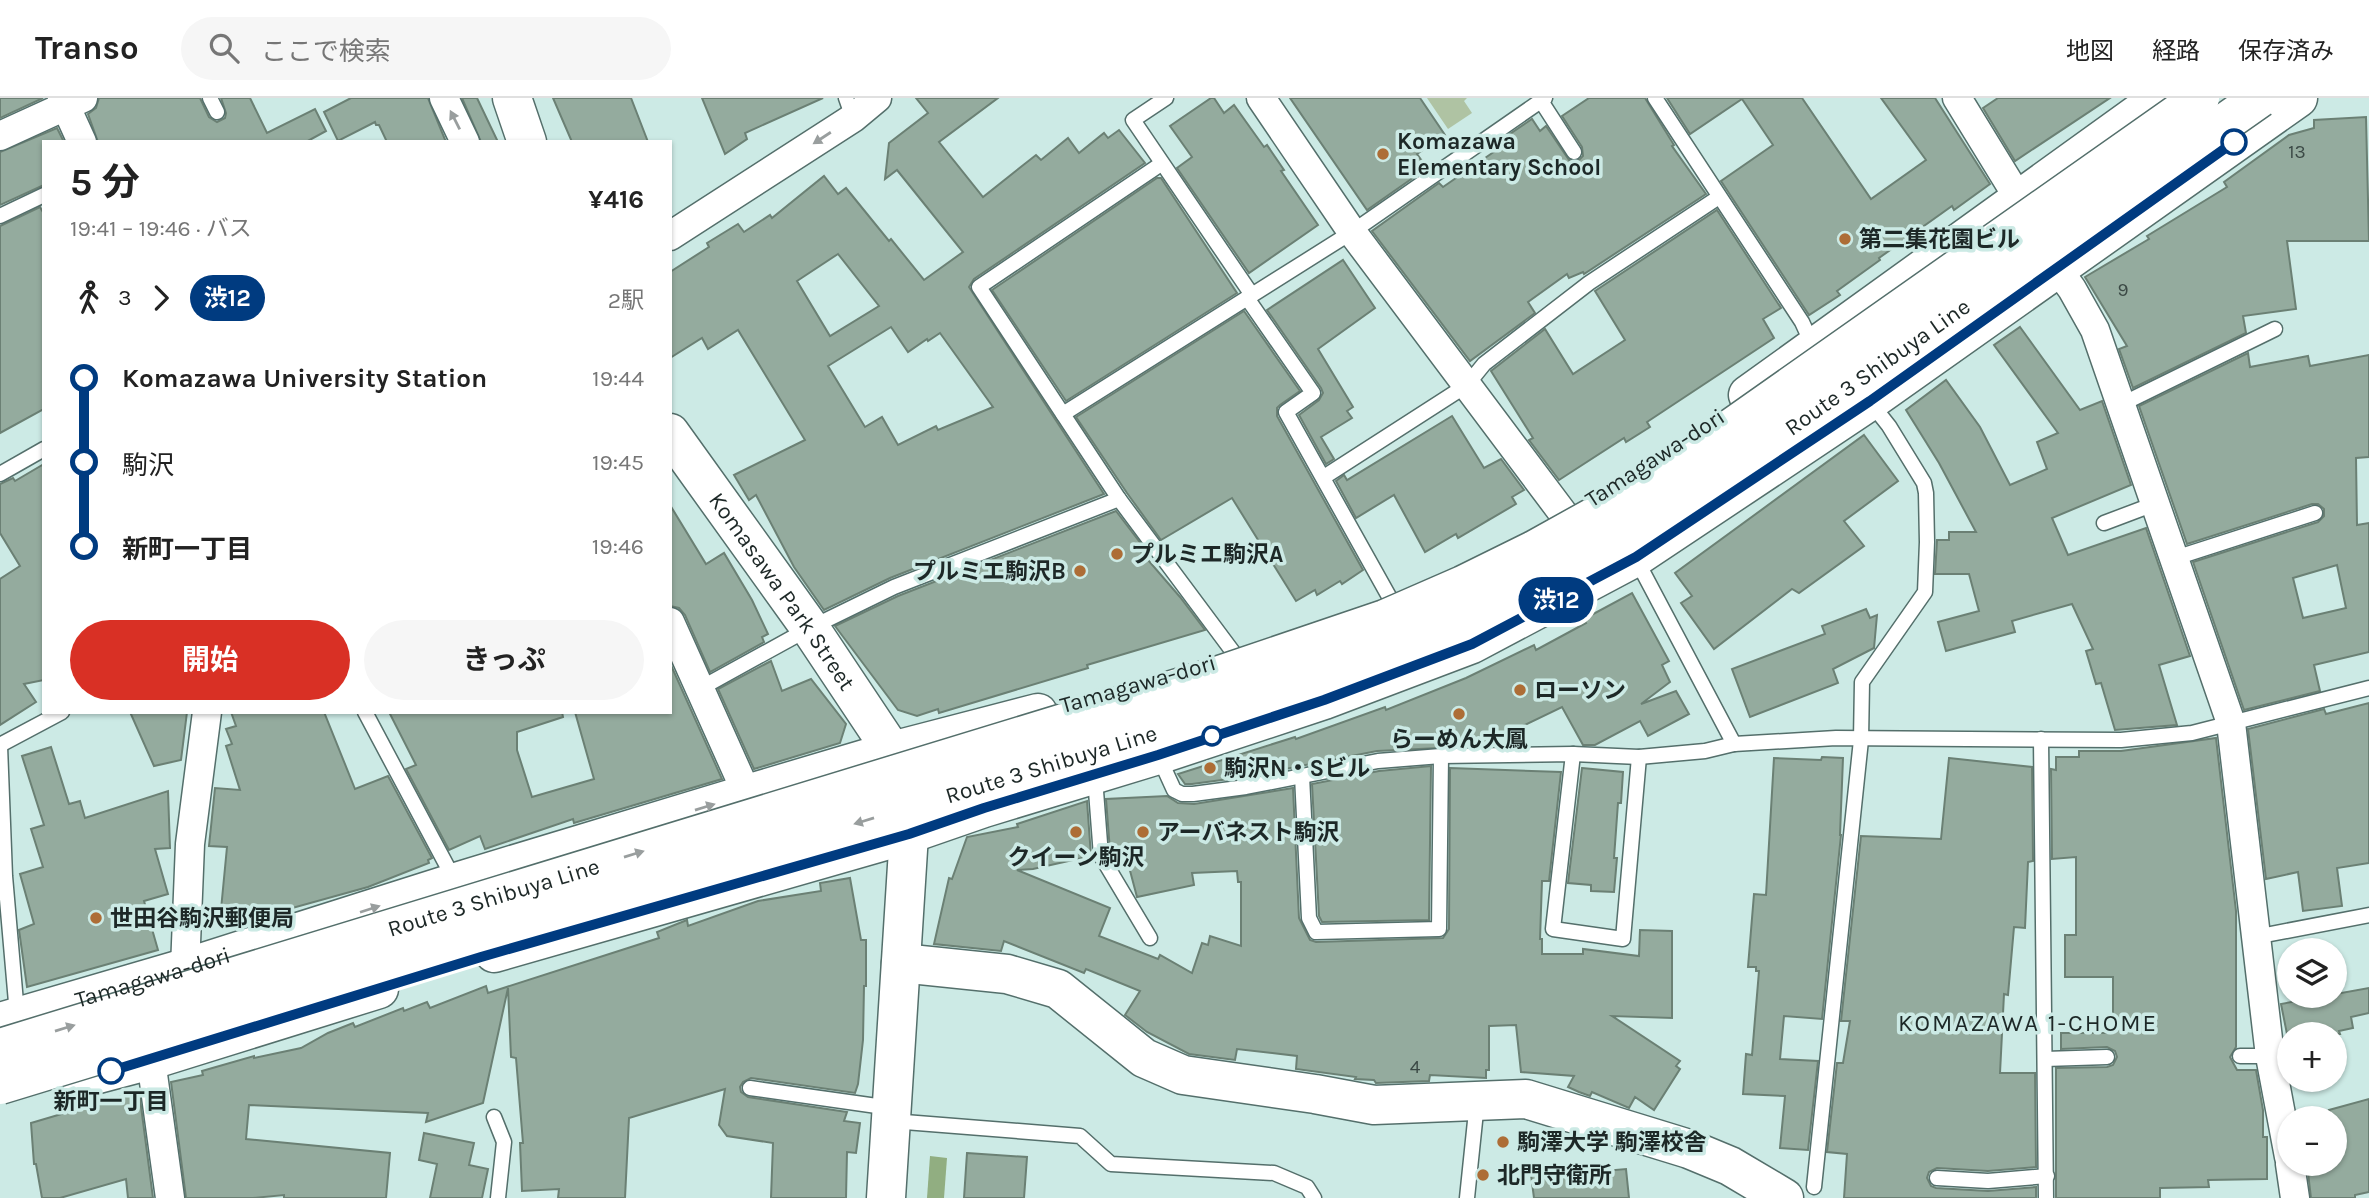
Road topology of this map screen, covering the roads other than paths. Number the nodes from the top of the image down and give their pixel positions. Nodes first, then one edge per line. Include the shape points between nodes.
1 (210, 98) edge
2 (444, 98) edge
3 (512, 98) edge
4 (877, 98) edge
5 (1166, 98) edge
6 (1261, 98) edge
7 (1655, 98) edge
8 (1956, 98) edge
9 (2160, 98) edge
10 (2200, 98) edge
11 (2260, 98) edge
12 (2298, 98) edge
13 (1543, 99) edge
14 (70, 100) edge
15 (850, 108) edge
16 (216, 112) dead end
17 (0, 135) edge
18 (81, 140) edge
19 (465, 140) edge
20 (526, 140) edge
21 (1574, 152) dead end
22 (1161, 164) junction
23 (42, 196) edge
24 (1718, 197) junction
25 (2019, 199) junction
26 (0, 216) edge
27 (1352, 232) junction
28 (672, 235) edge
29 (2056, 267) junction
30 (1250, 296) junction
31 (2275, 329) dead end
32 (1813, 346) junction
33 (1467, 385) junction
34 (1870, 401) junction
35 (2120, 405) junction
36 (1063, 414) junction
37 (672, 436) edge
38 (42, 450) edge
39 (0, 474) edge
40 (1324, 477) junction
41 (1119, 499) junction
42 (2157, 503) junction
43 (2315, 513) dead end
44 (1564, 516) junction
45 (2104, 523) dead end
46 (1636, 557) junction
47 (2175, 558) junction
48 (1391, 600) junction
49 (672, 626) edge
50 (810, 628) junction
51 (1236, 656) junction
52 (701, 688) junction
53 (2369, 688) edge
54 (58, 714) edge
55 (207, 714) edge
56 (366, 714) edge
57 (2231, 723) junction
58 (2041, 739) junction
59 (1861, 740) junction
60 (1734, 744) junction
61 (0, 746) edge
62 (892, 751) junction
63 (1573, 754) junction
64 (1158, 755) junction
65 (1441, 756) junction
66 (1639, 757) junction
67 (1094, 774) junction
68 (1301, 776) junction
69 (747, 794) junction
70 (909, 834) junction
71 (3, 876) edge
72 (456, 882) junction
73 (2369, 915) edge
74 (2255, 937) junction
75 (1150, 938) dead end
76 (901, 962) junction
77 (185, 968) junction
78 (6, 1029) edge
79 (2241, 1056) dead end
80 (2270, 1056) junction
81 (2107, 1057) dead end
82 (2045, 1059) junction
83 (151, 1060) junction
84 (0, 1085) edge
85 (750, 1088) dead end
86 (0, 1100) edge
87 (1477, 1100) junction
88 (2279, 1106) edge
89 (891, 1115) junction
90 (494, 1117) dead end
91 (2047, 1176) junction
92 (2292, 1176) edge
93 (1937, 1178) dead end
94 (1799, 1193) edge
95 (170, 1198) edge
96 (498, 1198) edge
97 (886, 1198) edge
98 (1314, 1198) edge
99 (1466, 1198) edge
100 (2046, 1198) edge
101 (2295, 1198) edge

1 - 16 lane
19 -> 2 street
3 - 20 main road
4 - 15 street
5 - 22 lane via 1133,120
6 - 27 street
7 - 24 lane
8 - 25 street
9 - 25 main road, Tamagawa-dori
78 -> 10 main road, Route 3 Shibuya Line, bridge via 1226,673 1385,619 1546,544 1680,464
11 -> 84 main road, Route 3 Shibuya Line, bridge via 1640,531 1486,615 1398,651 1221,712
12 - 29 main road
13 - 21 lane
13 - 27 lane
14 - 17 street
14 - 18 street
15 -> 28 street
22 - 30 lane
22 - 36 lane via 979,287
23 - 26 lane
24 - 32 lane via 1802,322
24 - 33 lane via 1589,283 1484,364
25 - 32 main road, Tamagawa-dori
27 - 30 lane
27 - 33 street
29 - 34 main road
29 - 35 street via 2095,330
30 - 36 lane
30 - 40 lane via 1313,393 1286,412
31 - 35 lane
32 - 44 main road, Tamagawa-dori via 1630,479
33 - 40 lane
33 - 44 street
34 - 46 main road
34 - 59 lane via 1924,483 1927,542 1925,592 1862,682
35 - 42 street
36 - 41 lane
37 - 50 main road, Komasawa Park Street
38 - 39 lane
40 - 48 lane
41 - 50 lane via 894,587
41 - 51 lane
42 - 45 lane
42 - 47 street
43 - 47 lane
44 - 48 main road, Tamagawa-dori via 1501,551
46 - 60 lane
46 - 64 main road via 1472,644
47 - 57 street
48 - 51 main road, Tamagawa-dori
49 - 52 street
50 - 52 lane
50 - 62 main road, Komasawa Park Street
51 - 62 main road, Tamagawa-dori
52 - 69 street
53 - 57 lane
54 - 61 lane
55 - 77 street via 190,844
56 - 72 lane
57 - 58 lane via 2193,733 2121,740
57 - 74 street
58 - 59 lane
58 - 82 lane
59 - 60 lane
59 - 94 lane
60 - 66 lane
61 - 71 lane
62 - 69 main road, Tamagawa-dori
62 - 70 main road
63 - 65 lane
63 - 66 lane
63 - 66 lane via 1553,929 1623,939
64 - 67 main road
64 - 68 lane via 1174,790 1182,794
65 - 68 lane via 1378,761
65 - 68 lane via 1439,929 1316,932 1309,918
67 - 70 main road
67 - 75 lane via 1101,856
72 -> 69 main road, Tamagawa-dori
70 - 76 main road
70 - 83 main road via 481,957
71 - 78 lane
77 -> 72 main road, Tamagawa-dori
73 - 74 lane
74 - 80 street
76 - 87 main road via 1007,974 1058,989 1144,1058 1183,1075 1374,1105
76 - 89 main road
77 - 78 main road, Tamagawa-dori
79 - 80 lane
80 - 88 street
81 - 82 lane
82 - 91 lane
83 - 86 main road
83 - 95 street
85 - 89 lane
87 - 94 main road via 1526,1099 1689,1149
87 - 99 lane
89 - 97 main road
89 - 98 lane via 1080,1136 1111,1164 1274,1173 1307,1187
90 - 96 lane via 504,1142
91 - 93 lane via 1988,1181
91 - 100 lane
92 - 101 street

